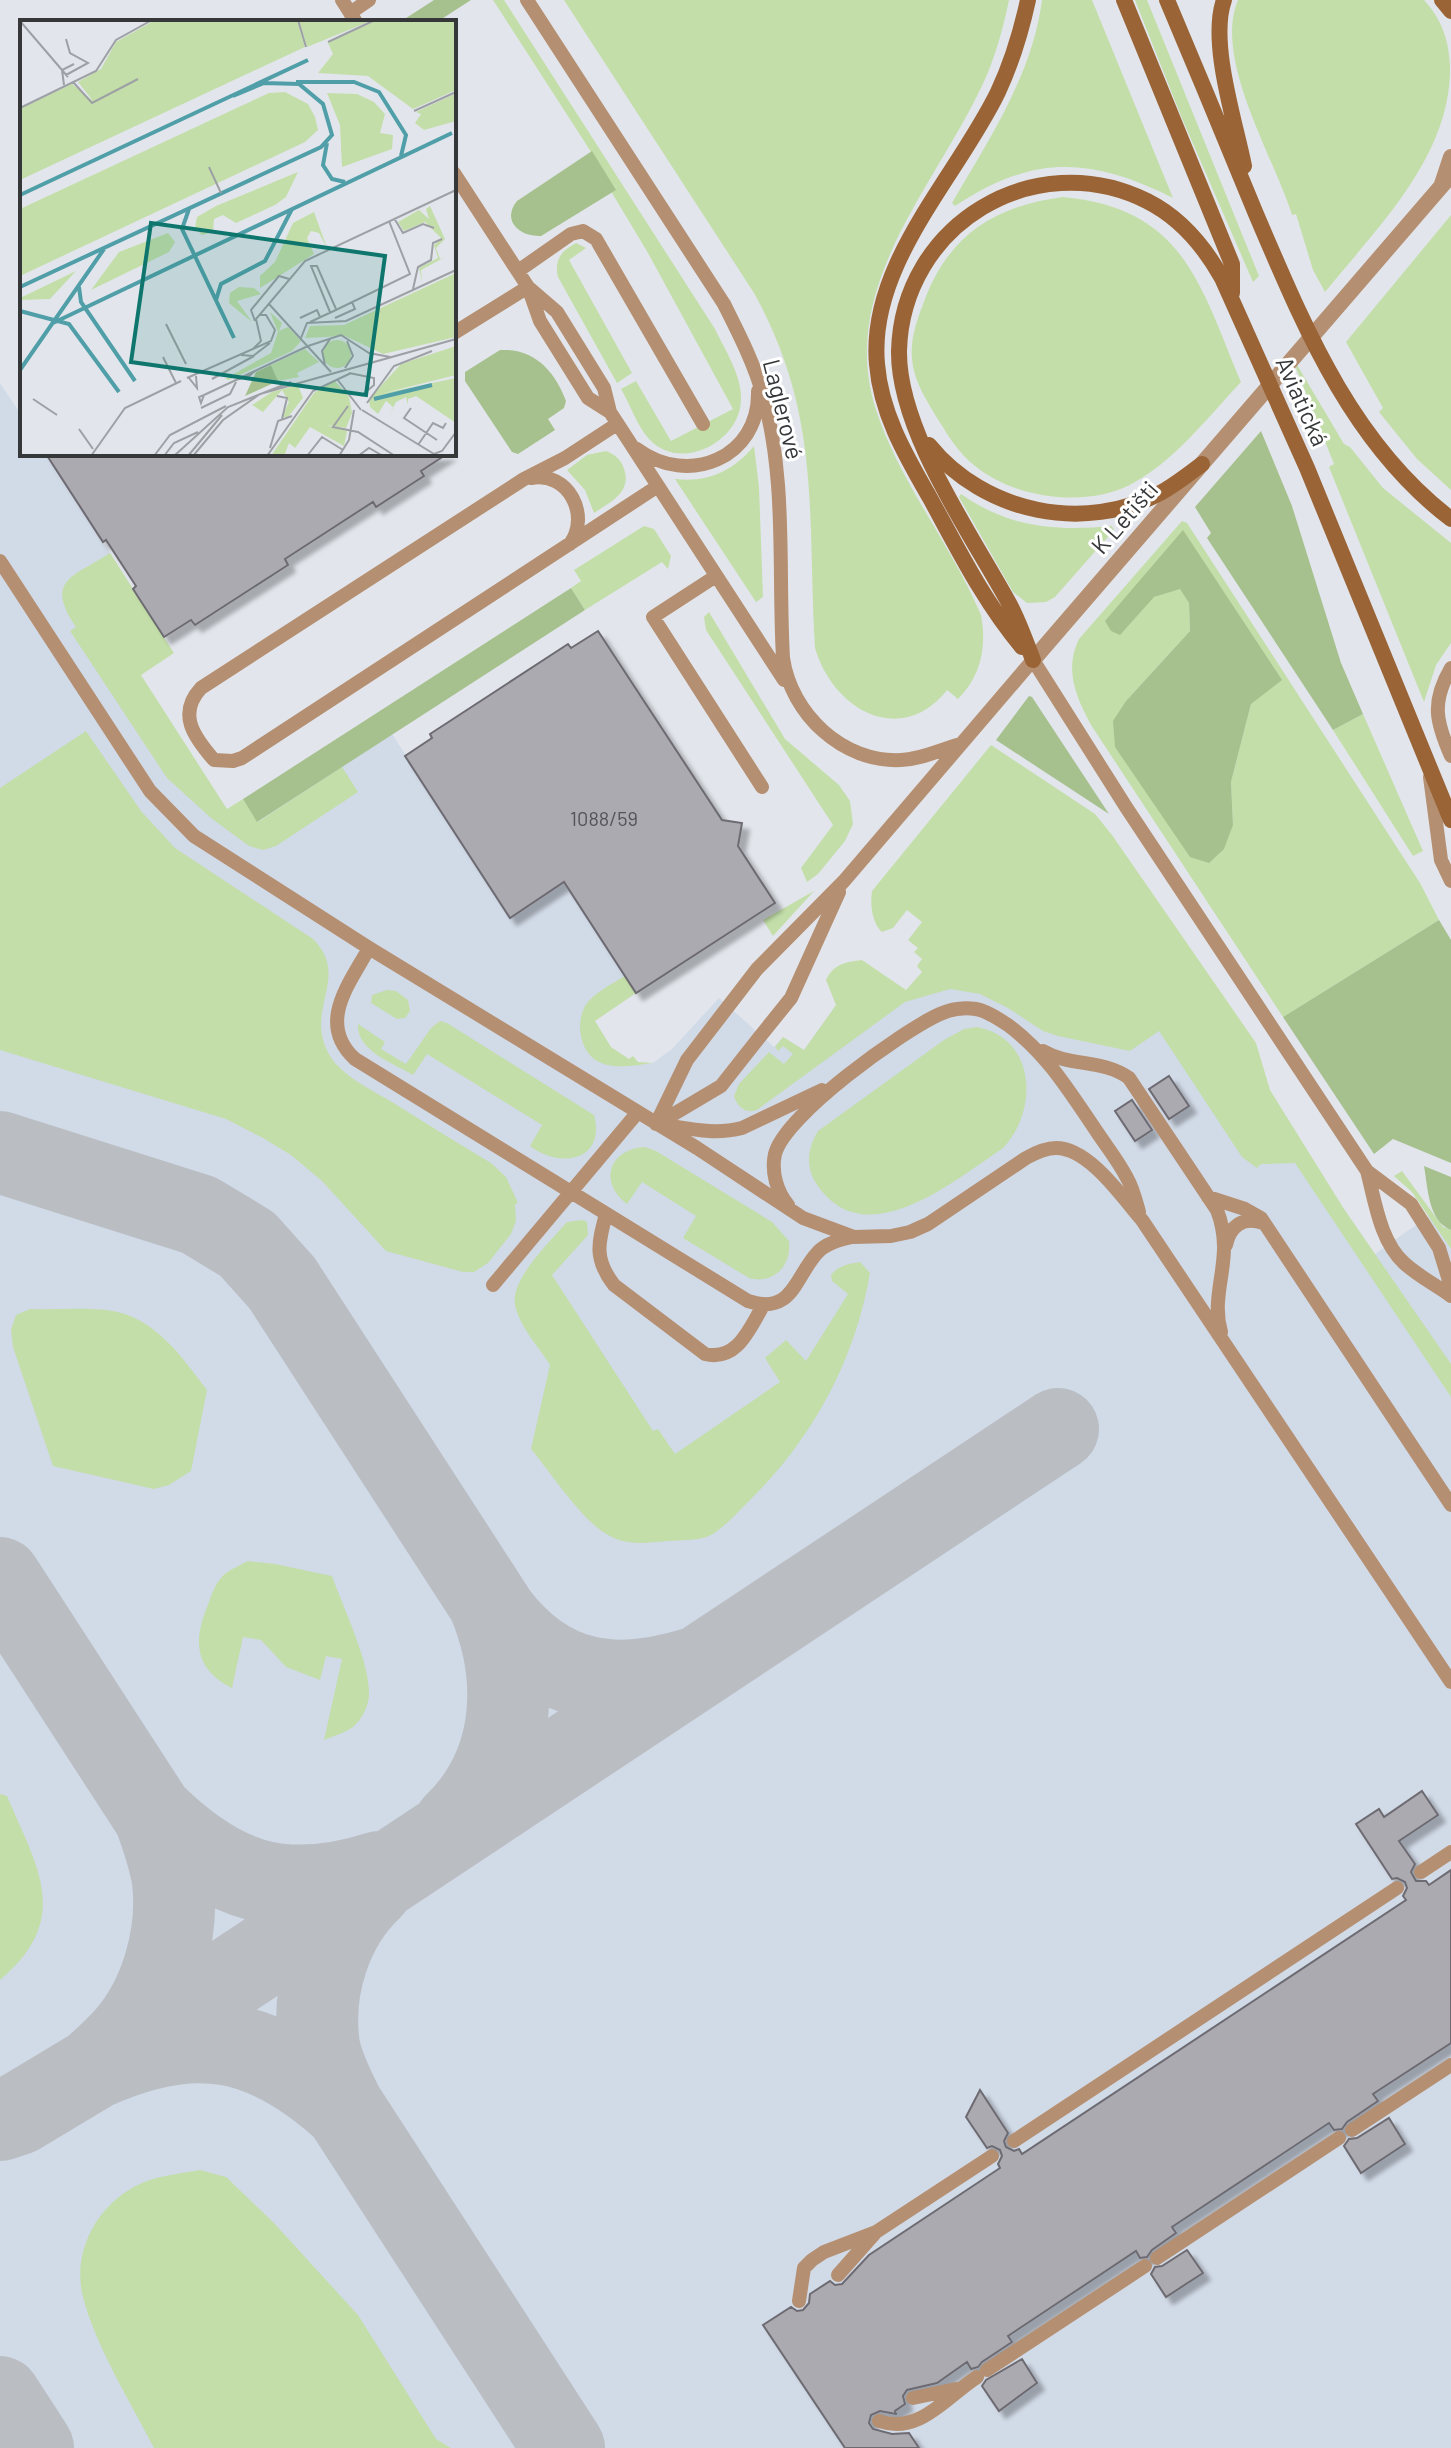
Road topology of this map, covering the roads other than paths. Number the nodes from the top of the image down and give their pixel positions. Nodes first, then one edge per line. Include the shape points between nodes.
1 (369, 0) edge
2 (527, 0) edge
3 (1028, 0) edge
4 (1124, 0) edge
5 (1167, 0) edge
6 (1224, 0) edge
7 (1442, 0) edge
8 (1451, 11) edge
9 (349, 12) edge
10 (1451, 157) edge
11 (456, 176) edge
12 (1446, 180) edge
13 (1252, 203) junction
14 (518, 271) junction
15 (528, 287) junction
16 (1232, 303) junction
17 (456, 332) edge
18 (754, 371) junction
19 (613, 418) junction
20 (703, 424) dead end
21 (917, 430) junction
22 (627, 438) junction
23 (1202, 464) junction
24 (524, 479) junction
25 (658, 486) junction
26 (1451, 519) edge
27 (568, 547) junction
28 (0, 561) edge
29 (716, 576) junction
30 (1033, 660) junction
31 (1451, 668) edge
32 (797, 701) junction
33 (962, 743) junction
34 (1451, 756) edge
35 (1429, 769) junction
36 (762, 787) dead end
37 (1451, 820) edge
38 (844, 881) junction
39 (1451, 881) edge
40 (369, 948) junction
41 (1033, 1044) junction
42 (839, 1082) junction
43 (638, 1112) junction
44 (656, 1124) junction
45 (1367, 1171) junction
46 (570, 1194) junction
47 (1208, 1197) junction
48 (606, 1214) junction
49 (803, 1218) junction
50 (1142, 1220) junction
51 (1266, 1225) junction
52 (854, 1237) junction
53 (1225, 1250) junction
54 (493, 1285) dead end
55 (1451, 1287) edge
56 (1451, 1296) edge
57 (764, 1304) junction
58 (1227, 1347) junction
59 (1451, 1505) edge
60 (1451, 1682) edge
61 (1451, 1852) edge
62 (1421, 1872) dead end
63 (1397, 1888) dead end
64 (1451, 2065) edge
65 (1014, 2141) dead end
66 (992, 2156) dead end
67 (876, 2232) junction
68 (838, 2275) dead end
69 (799, 2301) dead end
70 (961, 2388) junction
71 (913, 2398) dead end
72 (879, 2421) dead end

1 - 9 lane
2 - 18 lane, Laglerové via 724,304
3 - 30 main road via 997,94 893,273 879,317 876,352 881,390 898,441 996,616
4 - 16 main road, Aviatická via 1232,264
5 - 13 main road, Aviatická
6 - 13 main road via 1220,51
7 - 8 main road
10 - 12 street, K Letišti
11 - 14 lane
12 - 23 street, K Letišti
13 - 26 main road, Aviatická via 1320,358 1354,414 1387,458
14 - 15 lane
14 - 20 lane via 571,234 590,234
15 - 17 lane
15 - 19 lane via 557,312 604,388
16 - 21 main road via 1209,255 1192,234 1149,202 1098,185 1071,183 1019,191 994,201 950,232 908,299 900,366
16 - 35 main road, Aviatická via 1307,468
18 - 22 lane via 756,414 742,440 719,459 676,467 649,458
18 - 32 lane, Laglerové via 774,446 783,658
19 - 22 lane
19 - 24 lane via 565,458
21 - 23 main road via 950,468 992,495 1064,514 1138,503
21 - 30 main road via 1012,608
22 - 25 lane
23 - 30 street, K Letišti
24 - 27 lane via 551,478 566,488 579,520
24 - 27 lane via 201,688 188,713 206,751 214,760 242,758
25 - 27 lane
25 - 29 lane
28 - 40 lane via 150,791 173,816 222,855
29 - 32 lane
29 - 36 lane via 653,617
30 - 33 lane, K Letišti
30 - 45 lane
31 - 34 lane via 1436,709
32 - 33 lane, Laglerové via 839,743 877,759 916,758
33 - 38 lane, K Letišti
35 - 37 main road, Aviatická
35 - 39 lane via 1441,860
38 - 44 lane via 749,979 687,1060
38 - 44 lane via 791,998 721,1086
40 - 43 lane
40 - 46 lane via 337,1011 346,1051
41 - 42 lane via 992,1015 962,1008 919,1025
41 - 47 lane via 1060,1058 1117,1069 1129,1078
41 - 50 lane via 1128,1179
42 - 44 lane via 742,1128 713,1133
42 - 49 lane via 802,1114 775,1152 780,1193
43 - 44 lane
43 - 46 lane
44 - 49 lane
45 - 55 lane via 1411,1204 1439,1248
45 - 56 lane via 1384,1233 1403,1262
46 - 48 lane
46 - 54 lane
47 - 51 lane via 1245,1209
47 - 53 lane via 1221,1223
48 - 57 lane via 748,1301
48 - 57 lane via 599,1241 602,1269 614,1285 705,1354 731,1352 740,1345
49 - 52 lane
50 - 52 lane via 1092,1164 1053,1148 1026,1158 928,1224 891,1236
50 - 58 lane
51 - 53 lane via 1238,1223 1229,1232
51 - 59 lane
52 - 57 lane via 821,1249 791,1293
53 - 58 lane via 1217,1307
58 - 60 lane
61 - 62 lane
63 - 65 lane
64 - 70 lane
66 - 67 lane
67 - 68 lane
67 - 69 lane via 812,2260 804,2268
70 - 71 lane
70 - 72 lane via 919,2420

